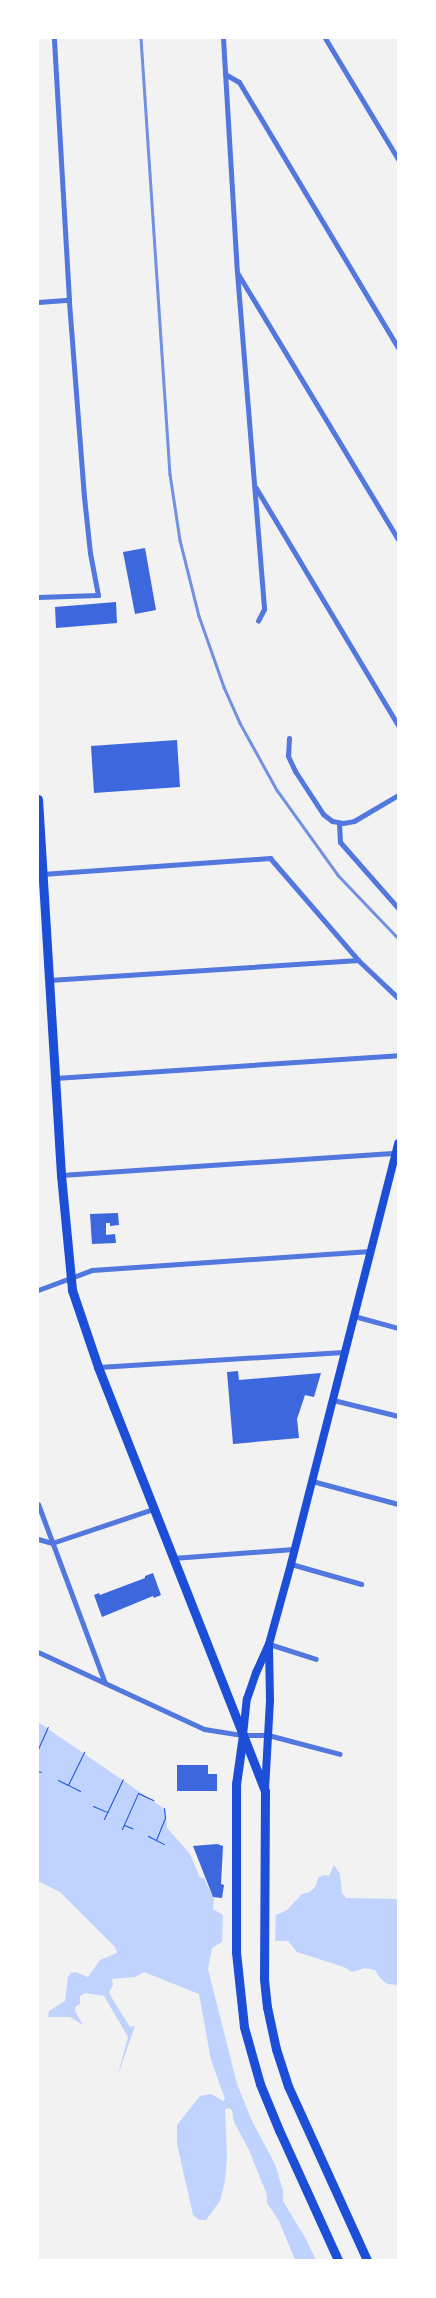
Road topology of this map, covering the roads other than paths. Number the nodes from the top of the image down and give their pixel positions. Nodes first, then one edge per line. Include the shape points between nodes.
1 (54, 38) edge
2 (222, 38) edge
3 (325, 38) edge
4 (225, 74) junction
5 (398, 159) edge
6 (238, 272) junction
7 (69, 300) junction
8 (38, 302) edge
9 (398, 348) edge
10 (255, 485) junction
11 (398, 539) edge
12 (38, 597) edge
13 (258, 621) dead end
14 (398, 725) edge
15 (288, 738) dead end
16 (398, 795) edge
17 (38, 799) edge
18 (339, 822) junction
19 (39, 874) edge
20 (398, 908) edge
21 (358, 960) junction
22 (49, 980) junction
23 (398, 998) edge
24 (398, 1055) edge
25 (55, 1078) junction
26 (398, 1144) edge
27 (396, 1153) junction
28 (61, 1175) junction
29 (370, 1251) junction
30 (70, 1278) junction
31 (38, 1290) edge
32 (354, 1316) junction
33 (398, 1328) edge
34 (344, 1352) junction
35 (98, 1367) junction
36 (333, 1400) junction
37 (398, 1416) edge
38 (312, 1481) junction
39 (38, 1504) edge
40 (398, 1504) edge
41 (153, 1509) junction
42 (38, 1539) edge
43 (52, 1543) junction
44 (294, 1549) junction
45 (173, 1558) junction
46 (291, 1564) junction
47 (361, 1584) dead end
48 (269, 1644) junction
49 (38, 1652) edge
50 (316, 1659) dead end
51 (105, 1684) junction
52 (243, 1735) junction
53 (268, 1735) junction
54 (340, 1754) dead end
55 (265, 1791) junction
56 (338, 2260) edge
57 (367, 2260) edge

1 - 7 street
2 - 4 street
3 - 5 street
4 - 6 street
4 - 9 street via 239,82
6 - 10 street
6 - 11 street
7 - 8 street
7 - 12 street via 84,497 98,594
10 - 13 street via 264,609
10 - 14 street
15 - 18 street via 288,756 299,778 323,814
16 - 18 street via 354,821
17 - 19 main road
18 - 20 street via 340,842
19 - 21 street via 270,858
19 - 22 main road
21 - 22 street
21 - 23 street
22 - 25 main road
24 - 25 street
25 - 28 main road
26 - 27 main road
27 - 28 street
27 - 29 main road
28 - 30 main road
29 - 30 street via 92,1270
29 - 32 main road
30 - 31 street
30 - 35 main road
32 - 33 street
32 - 34 main road
34 - 35 street
34 - 36 main road
35 - 41 main road
36 - 37 street
36 - 38 main road
38 - 40 street
38 - 44 main road
39 - 43 street
41 - 43 street
41 - 45 main road
42 - 43 street
43 - 51 street
44 - 45 street
44 - 46 main road
45 - 52 main road
46 - 47 street
46 - 48 main road
48 - 50 street
48 - 52 main road via 247,1700
48 - 53 main road
49 - 51 street
51 - 52 street via 204,1729
52 - 53 street
52 - 55 main road
52 - 56 main road via 236,1784 236,1952 244,2027 253,2062 279,2130
53 - 54 street
53 - 55 main road
55 - 57 main road via 264,1953 267,2007 276,2049 288,2086

